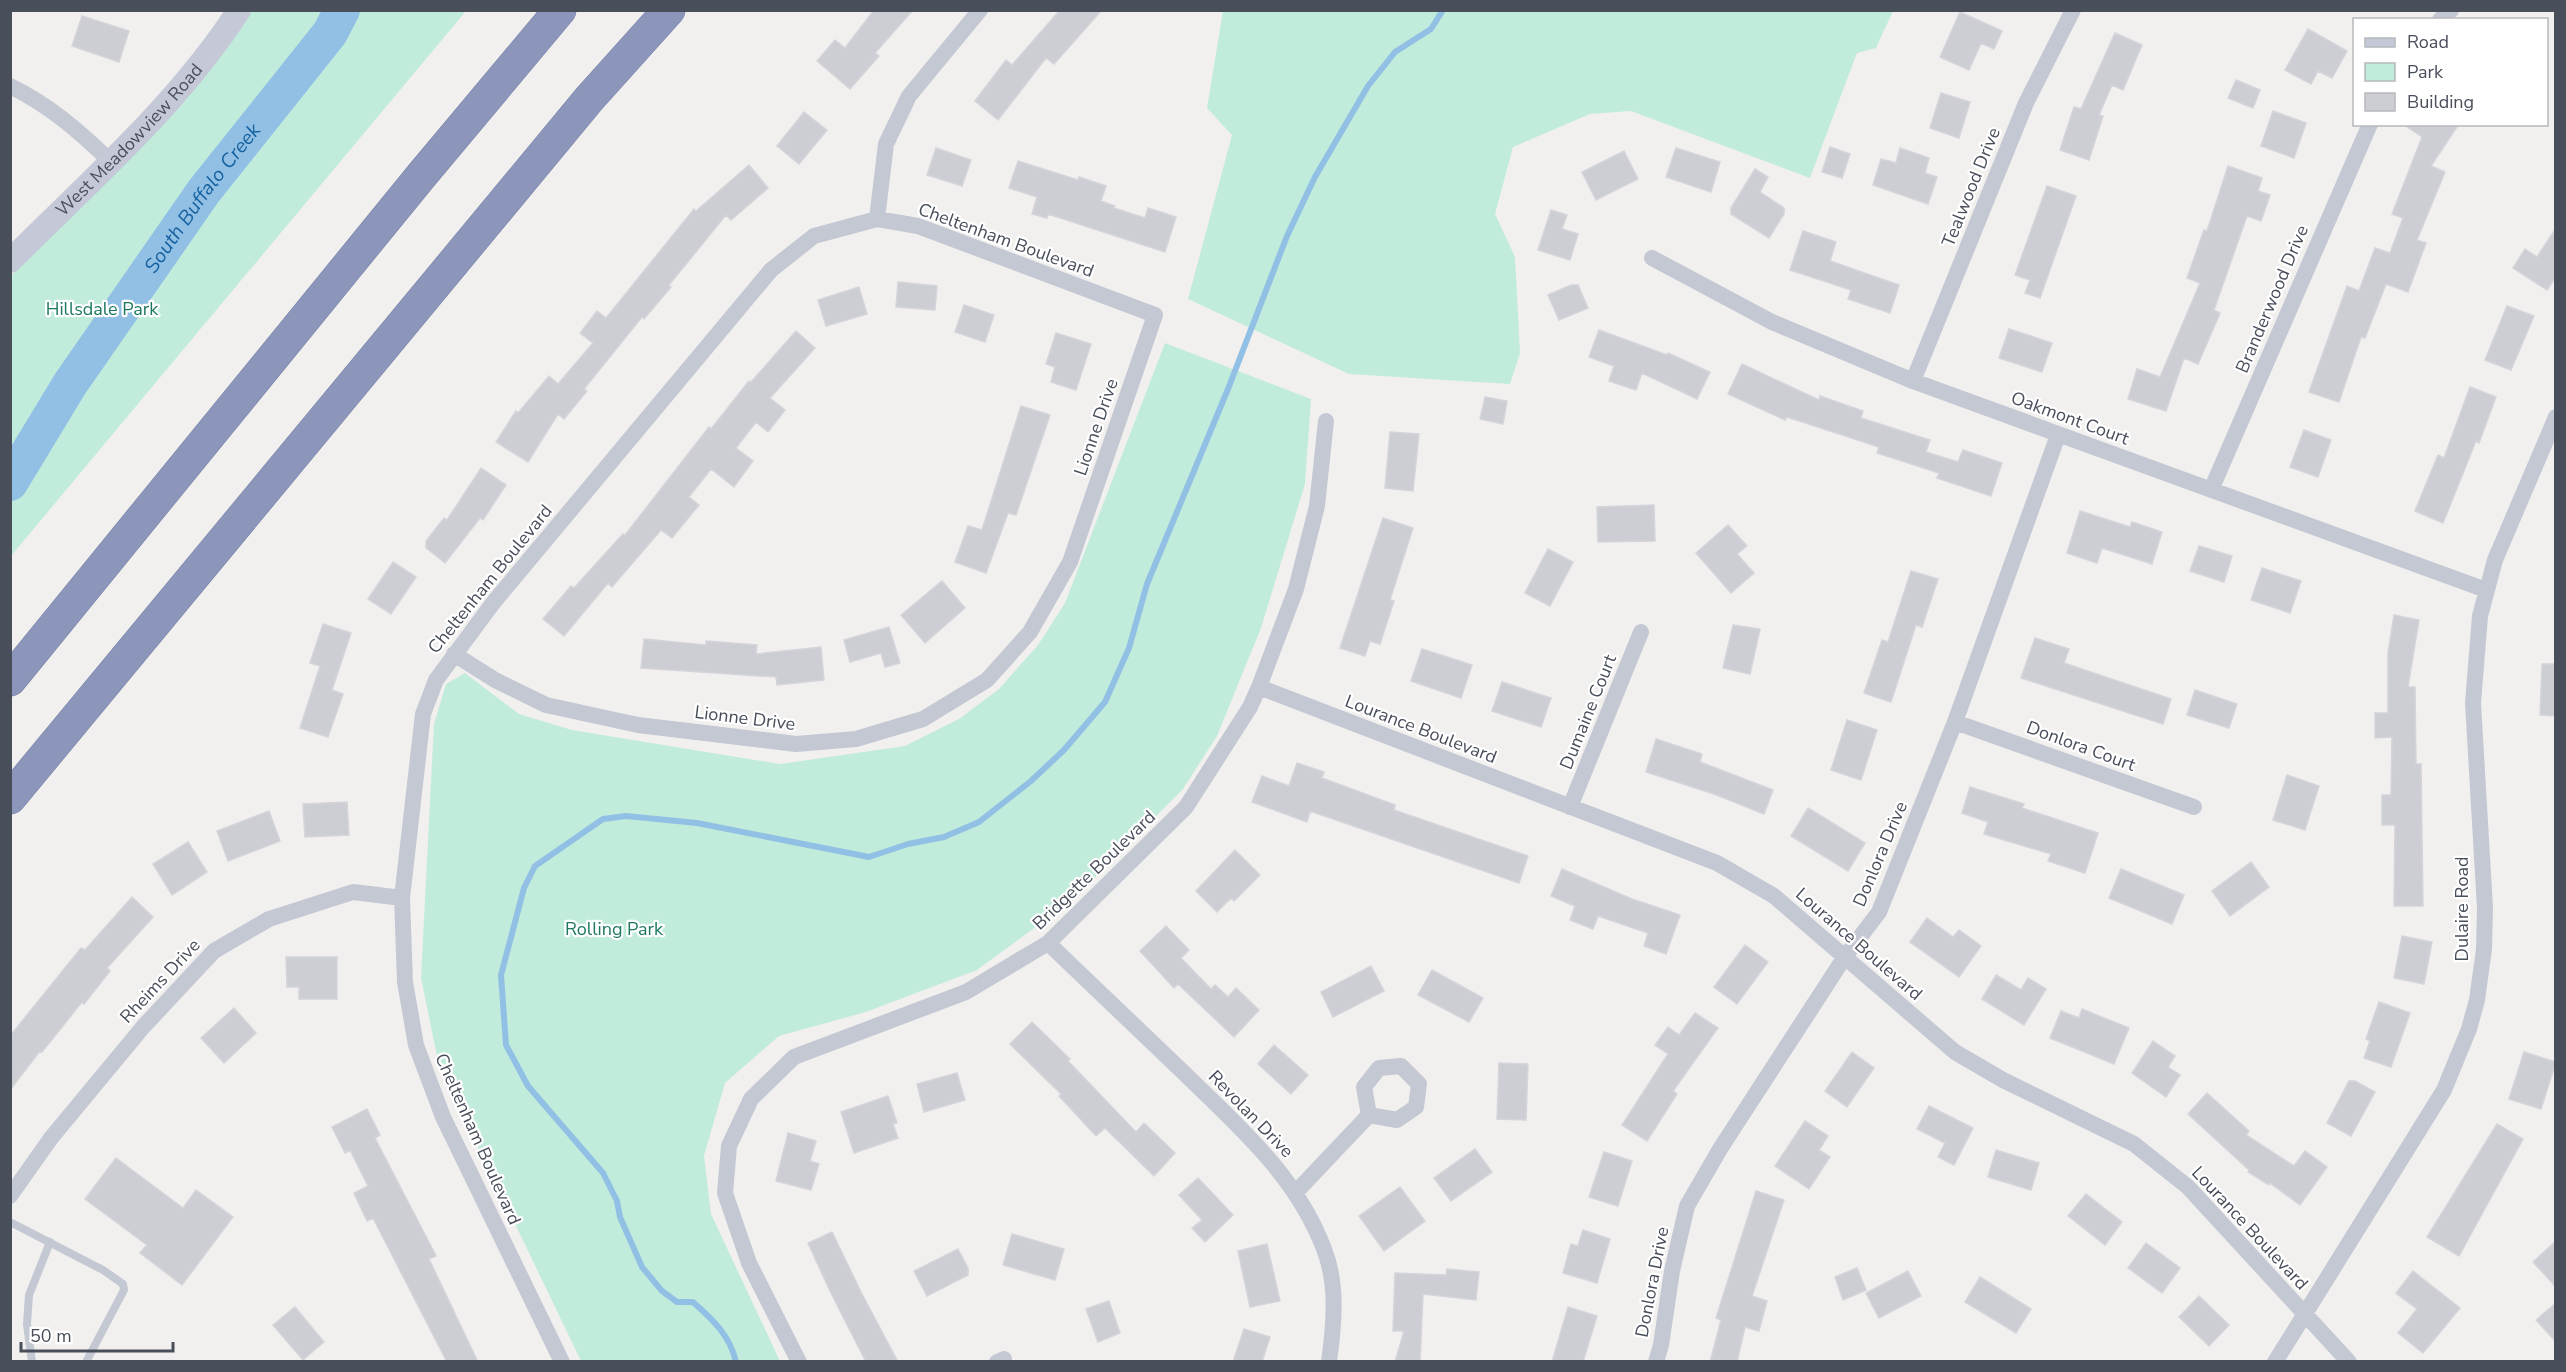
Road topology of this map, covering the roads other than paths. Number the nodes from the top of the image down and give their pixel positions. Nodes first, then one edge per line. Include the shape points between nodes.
1 (239, 10) edge
2 (560, 10) edge
3 (669, 10) edge
4 (980, 10) edge
5 (2073, 10) edge
6 (10, 86) edge
7 (2369, 126) edge
8 (110, 161) junction
9 (877, 219) junction
10 (1652, 258) dead end
11 (10, 261) edge
12 (1155, 315) joint
13 (1913, 381) junction
14 (2556, 417) edge
15 (1326, 421) dead end
16 (2058, 435) junction
17 (2211, 490) junction
18 (2486, 590) junction
19 (1641, 632) dead end
20 (454, 654) junction
21 (10, 680) edge
22 (1259, 687) junction
23 (1955, 722) junction
24 (10, 798) edge
25 (1570, 807) junction
26 (2194, 807) dead end
27 (402, 898) junction
28 (1048, 943) junction
29 (1844, 958) junction
30 (1369, 1115) dead end
31 (1297, 1191) junction
32 (10, 1196) edge
33 (10, 1222) edge
34 (50, 1242) junction
35 (2304, 1315) junction
36 (32, 1362) edge
37 (86, 1362) edge
38 (562, 1362) edge
39 (799, 1362) edge
40 (1329, 1362) edge
41 (1656, 1362) edge
42 (2275, 1362) edge
43 (2349, 1362) edge

1 - 8 street, West Meadowview Road via 214,49
2 - 21 highway
3 - 24 highway via 589,99
4 - 9 street via 909,96 886,144
5 - 13 street, Tealwood Drive via 2026,103
6 - 8 street via 38,99
7 - 17 street, Branderwood Drive
8 - 11 street, West Meadowview Road
9 - 12 street, Cheltenham Boulevard via 918,226
9 - 20 street, Cheltenham Boulevard via 814,236 771,270
10 - 13 street, Oakmont Court via 1772,322
12 - 20 street, Lionne Drive via 1070,562 1042,612 1030,632 987,680 923,719 856,739 796,744 638,725 546,705
13 - 16 street, Oakmont Court
14 - 18 street, Dulaire Road via 2494,560
15 - 22 street, Bridgette Boulevard via 1317,506 1296,589
16 - 17 street, Oakmont Court
16 - 23 street, Donlora Drive
17 - 18 street, Oakmont Court
18 - 35 street, Dulaire Road via 2473,703 2485,908 2477,1000 2444,1090
19 - 25 street, Dumaine Court
20 - 27 street, Cheltenham Boulevard via 436,680 423,714
22 - 25 street, Lourance Boulevard
22 - 28 street, Bridgette Boulevard via 1186,807
23 - 26 street, Donlora Court
23 - 29 street, Donlora Drive via 1879,912
25 - 29 street, Lourance Boulevard via 1717,863 1774,896
27 - 32 street, Rheims Drive via 353,892 269,919 214,951 143,1027 51,1138
27 - 38 street, Cheltenham Boulevard via 405,982 416,1045 443,1117
28 - 31 street, Revolan Drive via 1251,1138
28 - 39 street, Bridgette Boulevard via 966,992 794,1057 751,1099 729,1146 725,1193 749,1263
29 - 35 street, Lourance Boulevard via 1955,1052 2134,1144 2188,1187
29 - 41 street, Donlora Drive via 1720,1149 1688,1206
30 - 31 street
31 - 40 street, Revolan Drive via 1325,1250 1331,1281 1334,1320
33 - 34 lane
34 - 36 lane via 29,1295 27,1324
34 - 37 lane via 119,1279 124,1290
35 - 42 street, Dulaire Road
35 - 43 street, Lourance Boulevard

